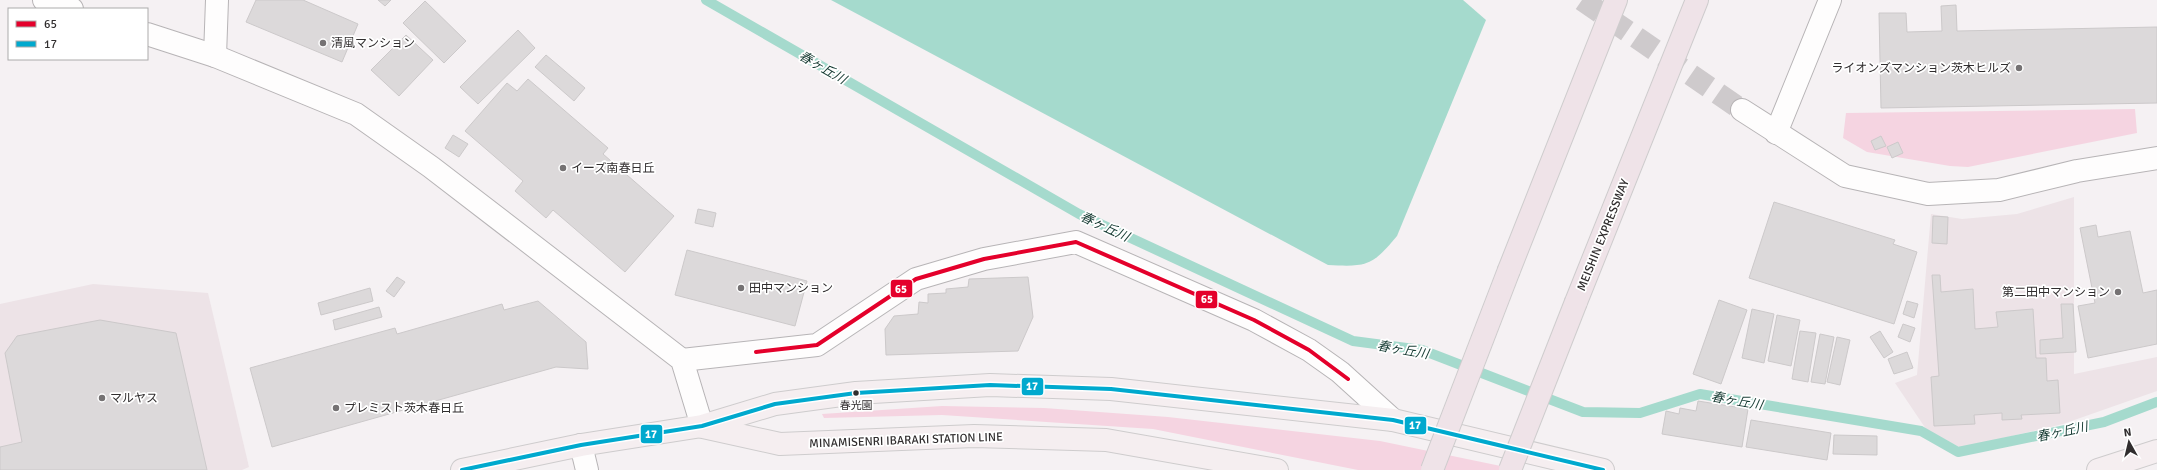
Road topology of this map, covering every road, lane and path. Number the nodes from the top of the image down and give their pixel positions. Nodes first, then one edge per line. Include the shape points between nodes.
1 (44, 0) edge
2 (218, 0) edge
3 (1616, 0) edge
4 (1696, 0) edge
5 (1830, 0) edge
6 (69, 8) edge
7 (148, 34) edge
8 (215, 56) junction
9 (1742, 110) tunnel mouth
10 (1776, 133) junction
11 (2157, 158) edge
12 (682, 360) junction
13 (1393, 420) junction
14 (702, 426) junction
15 (581, 445) junction
16 (2157, 450) edge
17 (462, 470) edge
18 (587, 470) edge
19 (1277, 470) edge
20 (1432, 470) edge
21 (1510, 470) edge
22 (1603, 470) edge
23 (2098, 470) edge

1 - 6 street
2 - 8 street
3 - 20 highway, bridge
4 - 21 highway, MEISHIN EXPRESSWAY, bridge
5 - 10 street
7 - 8 street
8 - 12 street via 356,114 431,167
9 - 10 street
10 - 11 street via 1845,176 1928,194 1999,190 2077,171
12 - 13 street via 817,345 916,279 984,259 1076,242 1254,320 1309,350 1340,372
12 - 14 street
13 - 14 main road, MINAMISENRI IBARAKI STATION LINE via 1111,389 990,385 856,393 775,404
13 - 22 main road, MINAMISENRI IBARAKI STATION LINE
14 - 15 main road, MINAMISENRI IBARAKI STATION LINE
14 - 19 main road, MINAMISENRI IBARAKI STATION LINE via 780,444 974,436 1106,440
15 - 17 main road, MINAMISENRI IBARAKI STATION LINE
15 - 18 street
16 - 23 main road

